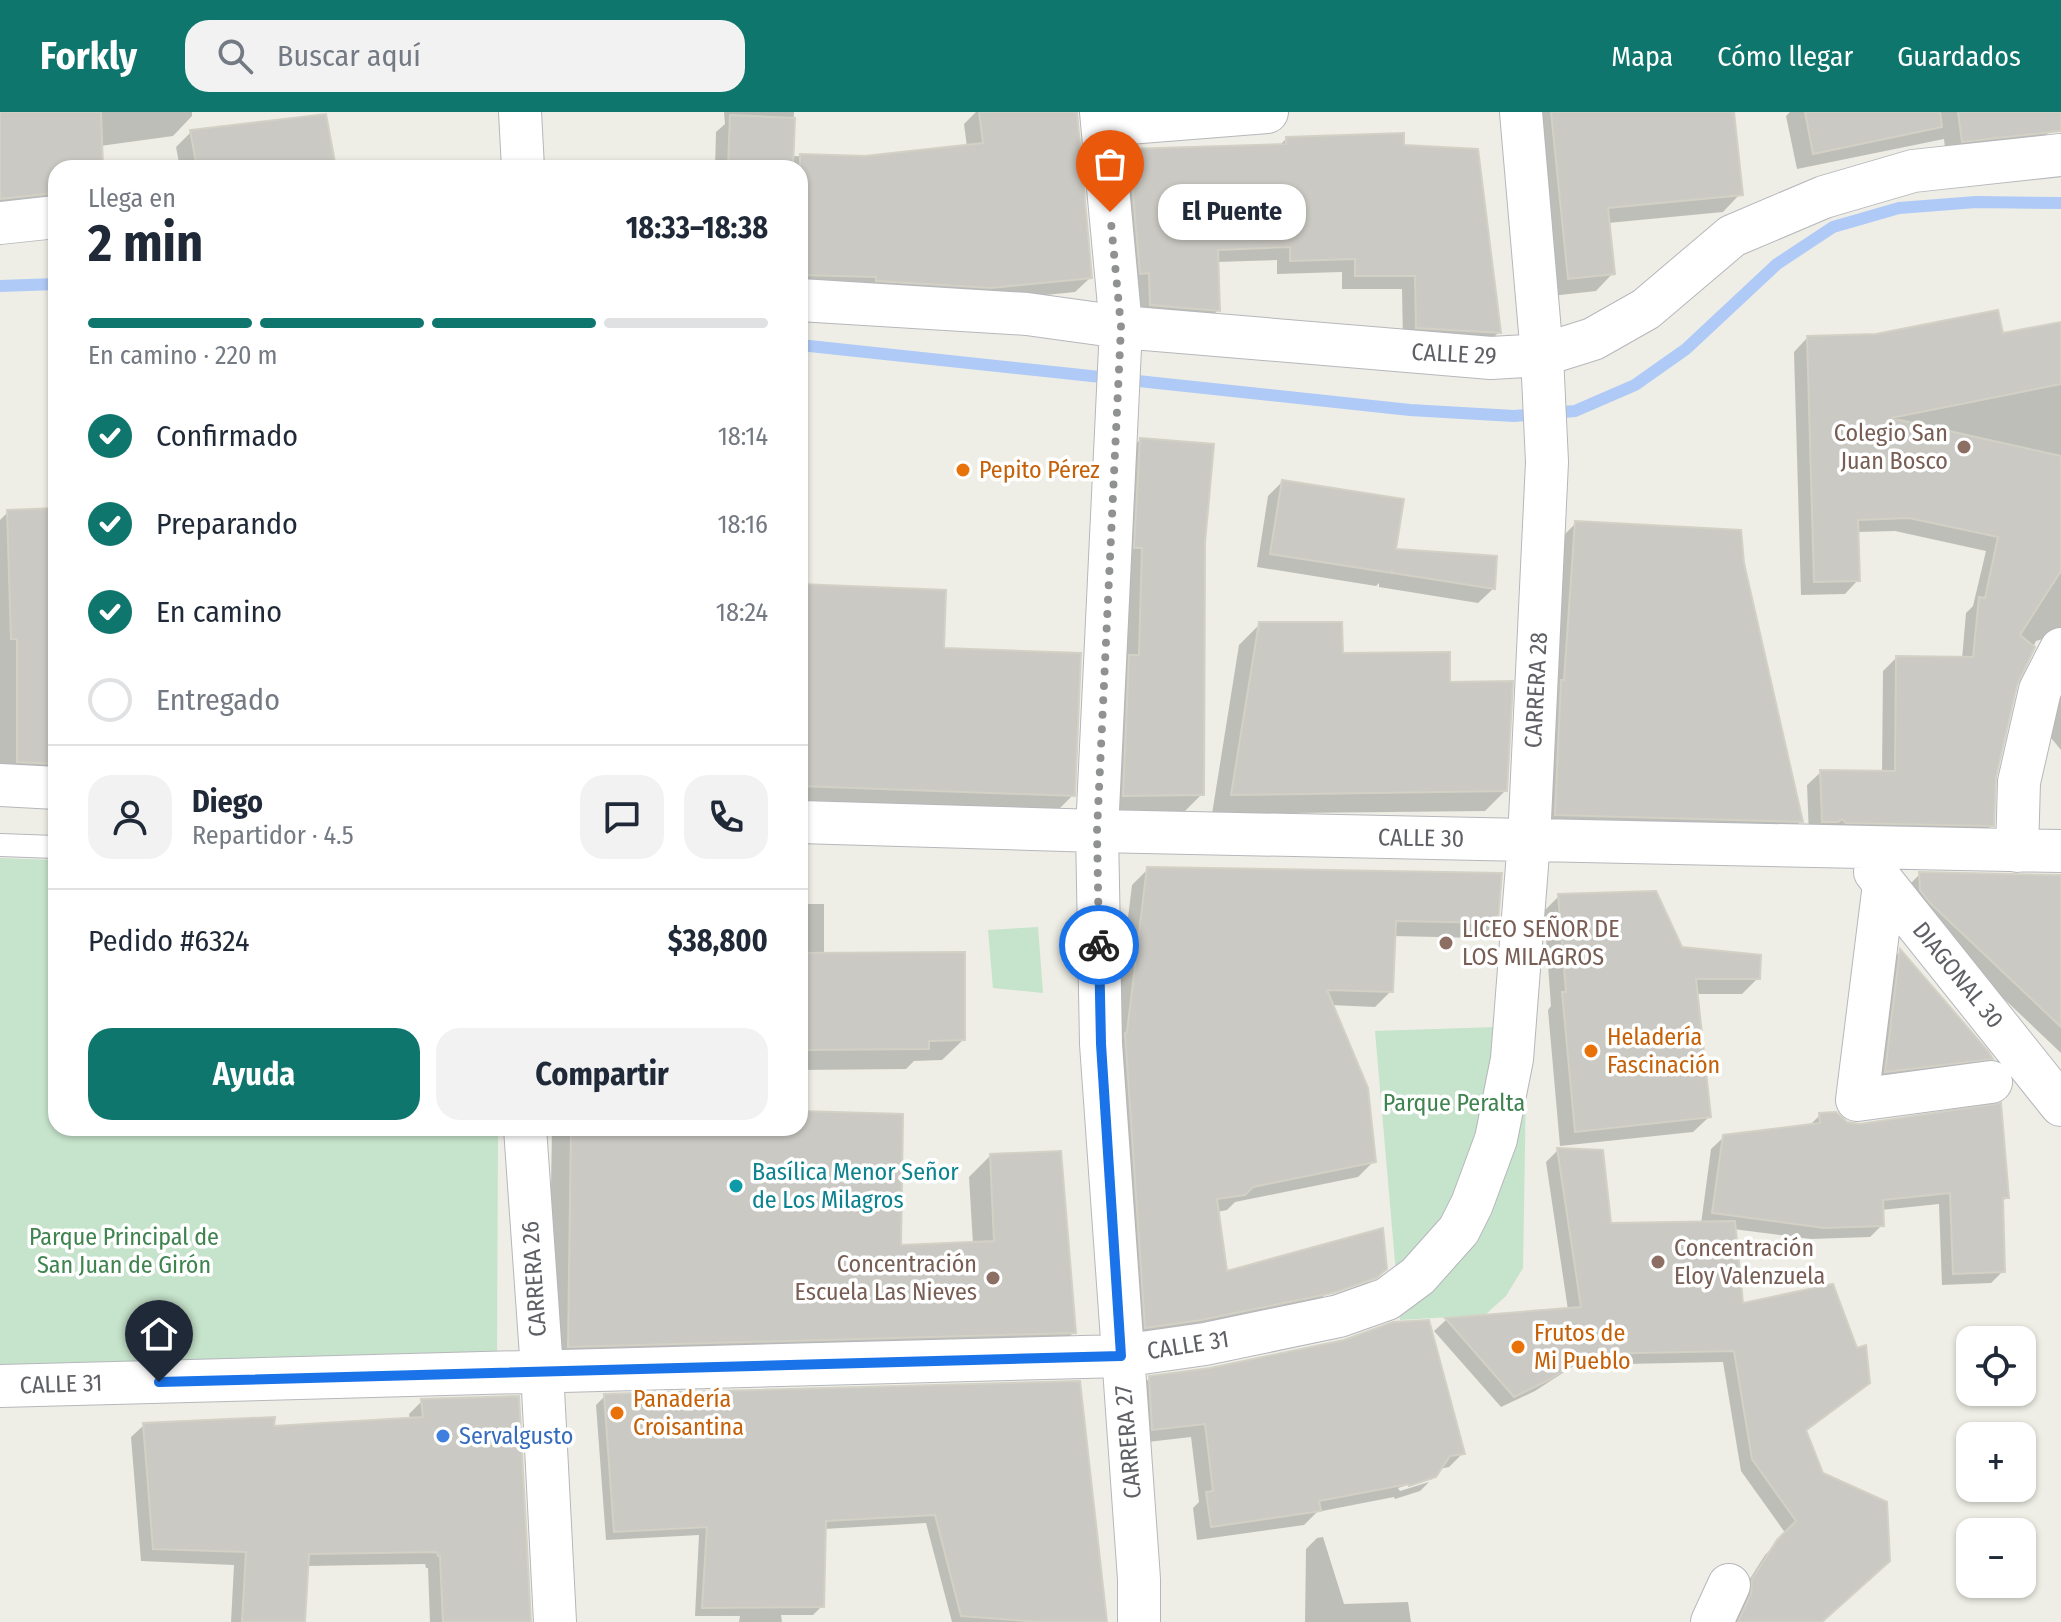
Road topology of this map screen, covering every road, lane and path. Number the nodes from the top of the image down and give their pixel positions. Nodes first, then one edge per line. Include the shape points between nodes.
1 (520, 112) edge
2 (1267, 112) edge
3 (1521, 112) edge
4 (1102, 118) edge
5 (2061, 155) edge
6 (523, 160) edge
7 (48, 218) edge
8 (0, 223) edge
9 (808, 300) edge
10 (1121, 340) junction
11 (1543, 372) junction
12 (2061, 649) edge
13 (0, 785) edge
14 (48, 788) edge
15 (808, 822) edge
16 (1097, 831) junction
17 (1529, 840) junction
18 (0, 845) edge
19 (2045, 845) edge
20 (1854, 846) junction
21 (48, 847) edge
22 (1884, 884) junction
23 (1991, 1082) dead end
24 (2061, 1105) edge
25 (526, 1136) edge
26 (1441, 1252) joint
27 (1121, 1356) junction
28 (542, 1370) junction
29 (0, 1386) edge
30 (1729, 1585) dead end
31 (555, 1622) edge
32 (1139, 1622) edge
33 (1712, 1622) edge

1 - 6 street
2 - 4 street
3 - 11 street, CARRERA 28
4 - 10 street, CARRERA 27
5 - 11 street, CALLE 29 via 1913,171 1824,197 1732,236 1646,309
7 - 8 street
9 - 10 street, CALLE 29 via 1027,314
10 - 11 street, CALLE 29 via 1491,358
10 - 16 street, CARRERA 27
11 - 17 street, CARRERA 28 via 1547,462
12 - 19 street via 2040,690 2019,782
13 - 14 street
15 - 16 street, CALLE 30
16 - 17 street, CALLE 30
16 - 27 street, CARRERA 27 via 1101,1044
17 - 20 street, CALLE 30
17 - 26 street, CARRERA 28 via 1512,1059 1496,1139 1472,1204
18 - 21 lane
19 - 20 street, CALLE 30
20 - 22 street, DIAGONAL 30
22 - 23 street via 1857,1100
22 - 24 street, DIAGONAL 30
25 - 28 street, CARRERA 26
26 - 27 street, CALLE 31 via 1387,1299 1365,1308 1205,1344
27 - 28 street, CALLE 31
27 - 32 street, CARRERA 27
28 - 29 street, CALLE 31
28 - 31 street, CARRERA 26
30 - 33 street

